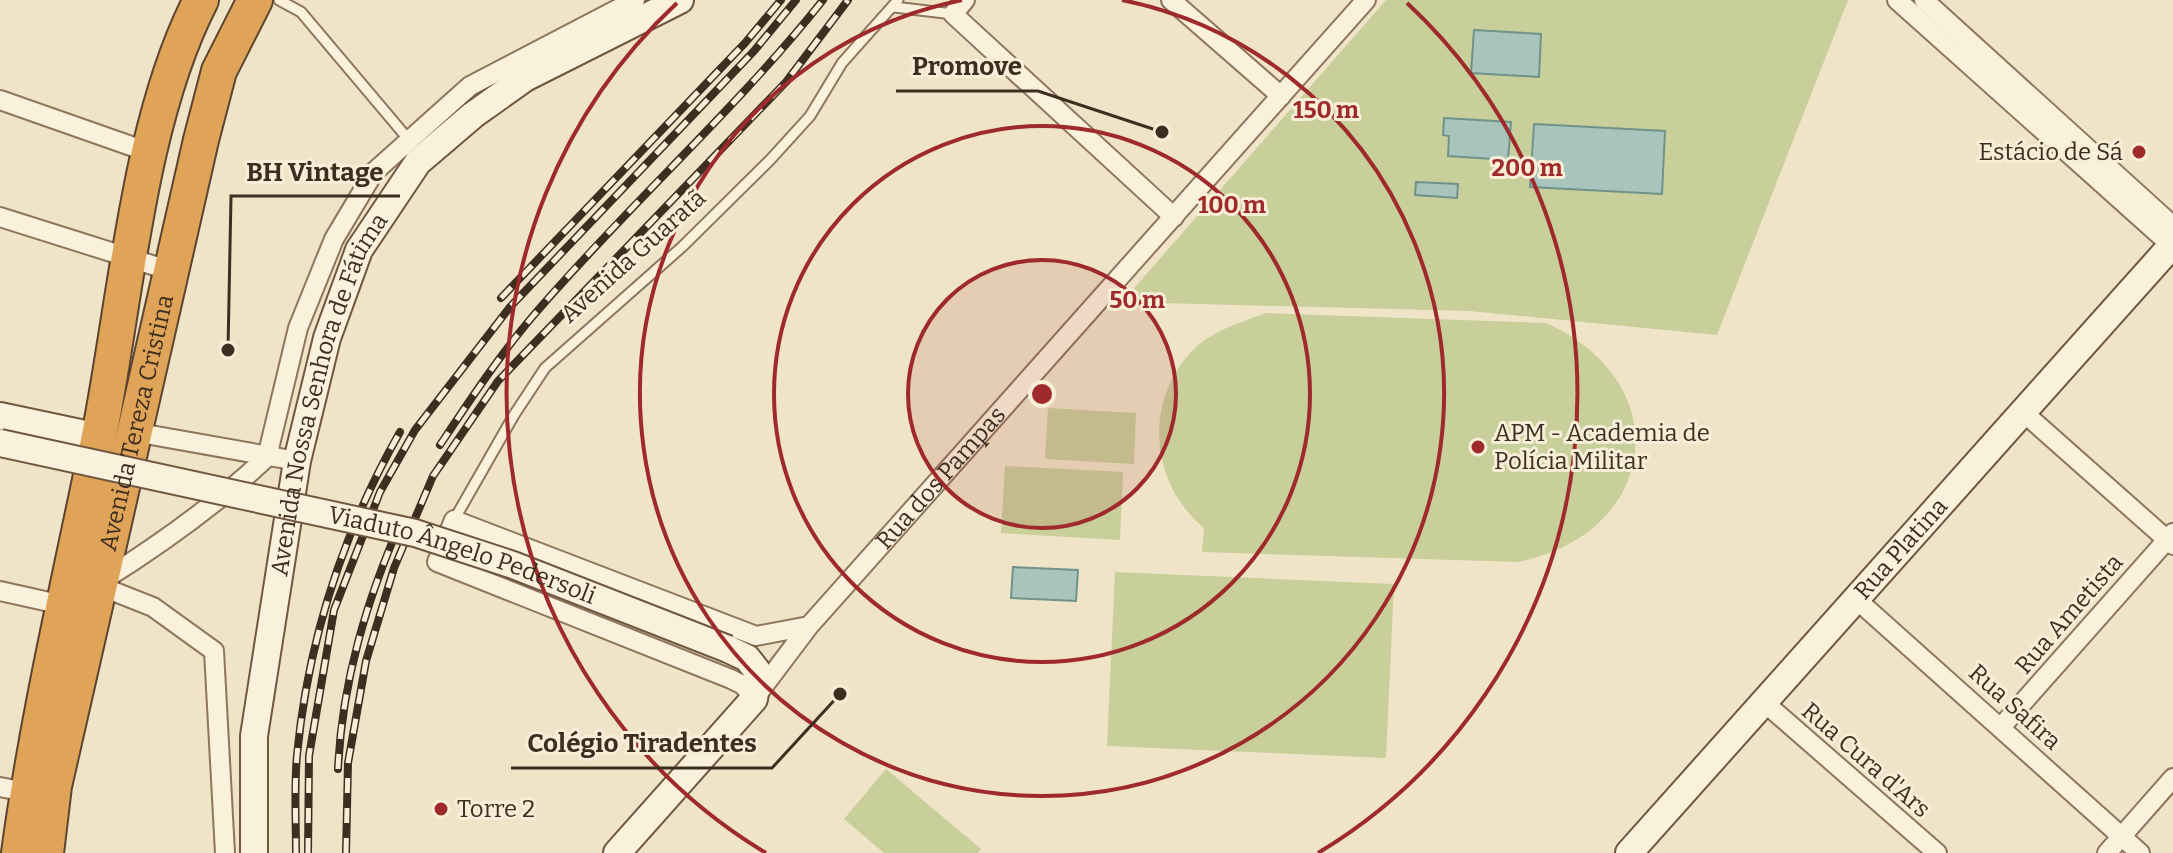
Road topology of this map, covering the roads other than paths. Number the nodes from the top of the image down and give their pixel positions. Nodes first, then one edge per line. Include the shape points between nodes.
1 (201, 0) edge
2 (255, 0) edge
3 (279, 0) edge
4 (635, 0) edge
5 (680, 0) edge
6 (1171, 0) edge
7 (1366, 0) edge
8 (1897, 0) edge
9 (1924, 0) edge
10 (896, 4) edge
11 (959, 7) edge
12 (1281, 96) junction
13 (0, 100) edge
14 (409, 140) junction
15 (151, 153) junction
16 (0, 217) edge
17 (1174, 217) junction
18 (2173, 238) edge
19 (131, 259) junction
20 (171, 271) junction
21 (2023, 412) junction
22 (0, 416) edge
23 (134, 432) junction
24 (99, 437) junction
25 (0, 443) edge
26 (267, 457) junction
27 (297, 461) junction
28 (454, 520) junction
29 (2171, 539) edge
30 (101, 584) junction
31 (0, 591) edge
32 (1856, 599) junction
33 (63, 605) junction
34 (809, 626) junction
35 (737, 654) junction
36 (754, 699) junction
37 (1765, 703) junction
38 (2002, 726) junction
39 (2173, 778) edge
40 (14, 790) edge
41 (2121, 837) junction
42 (1638, 850) edge
43 (19, 853) edge
44 (46, 853) edge
45 (225, 853) edge
46 (254, 853) edge
47 (617, 853) edge
48 (1937, 853) edge
49 (2107, 853) edge
50 (2140, 853) edge

1 - 15 highway, Avenida Tereza Cristina via 182,37
2 - 20 highway, Avenida Tereza Cristina via 219,71
3 - 14 lane via 301,12
4 - 14 street, Avenida Nossa Senhora de Fátima via 470,86
5 - 27 street, Avenida Nossa Senhora de Fátima via 525,78 418,162 359,250 327,338
6 - 12 street
7 - 12 street, Rua dos Pampas
8 - 18 street
9 - 18 street
10 - 11 lane
10 - 28 lane, Avenida Guaratã via 842,63 810,116 770,160 683,246 545,368
11 - 17 street
12 - 17 street, Rua dos Pampas
13 - 15 street
14 - 26 street, Avenida Nossa Senhora de Fátima via 374,172 334,239 298,328
15 - 19 highway, Avenida Tereza Cristina
16 - 19 street
17 - 34 street, Rua dos Pampas
18 - 21 street, Rua Platina
19 - 20 street
19 - 24 highway, Avenida Tereza Cristina
20 - 23 highway, Avenida Tereza Cristina
21 - 29 street
21 - 32 street, Rua Platina
22 - 24 street
23 - 26 street
23 - 30 highway, Avenida Tereza Cristina
24 - 33 highway, Avenida Tereza Cristina
25 - 35 street, Viaduto Ângelo Pedersoli, bridge via 415,533 513,565
26 - 27 street
26 - 30 street via 234,488
27 - 46 street, Avenida Nossa Senhora de Fátima via 254,736
28 - 34 street via 756,636
28 - 36 street, Avenida Guaratã via 437,562 731,679
29 - 38 street, Rua Ametista
30 - 44 highway, Avenida Tereza Cristina via 54,786
30 - 45 street via 153,607 214,651
31 - 33 street
32 - 37 street, Rua Platina
32 - 38 street, Rua Safira
33 - 40 highway, Avenida Tereza Cristina
34 - 35 street via 771,657
34 - 36 street, Rua dos Pampas
35 - 36 street via 758,672
36 - 47 street, Rua dos Pampas
37 - 42 street, Rua Platina
37 - 48 street, Rua Cura d'Ars
38 - 41 street, Rua Safira
39 - 41 street
40 - 43 highway, Avenida Tereza Cristina
41 - 49 street
41 - 50 street, Rua Safira

